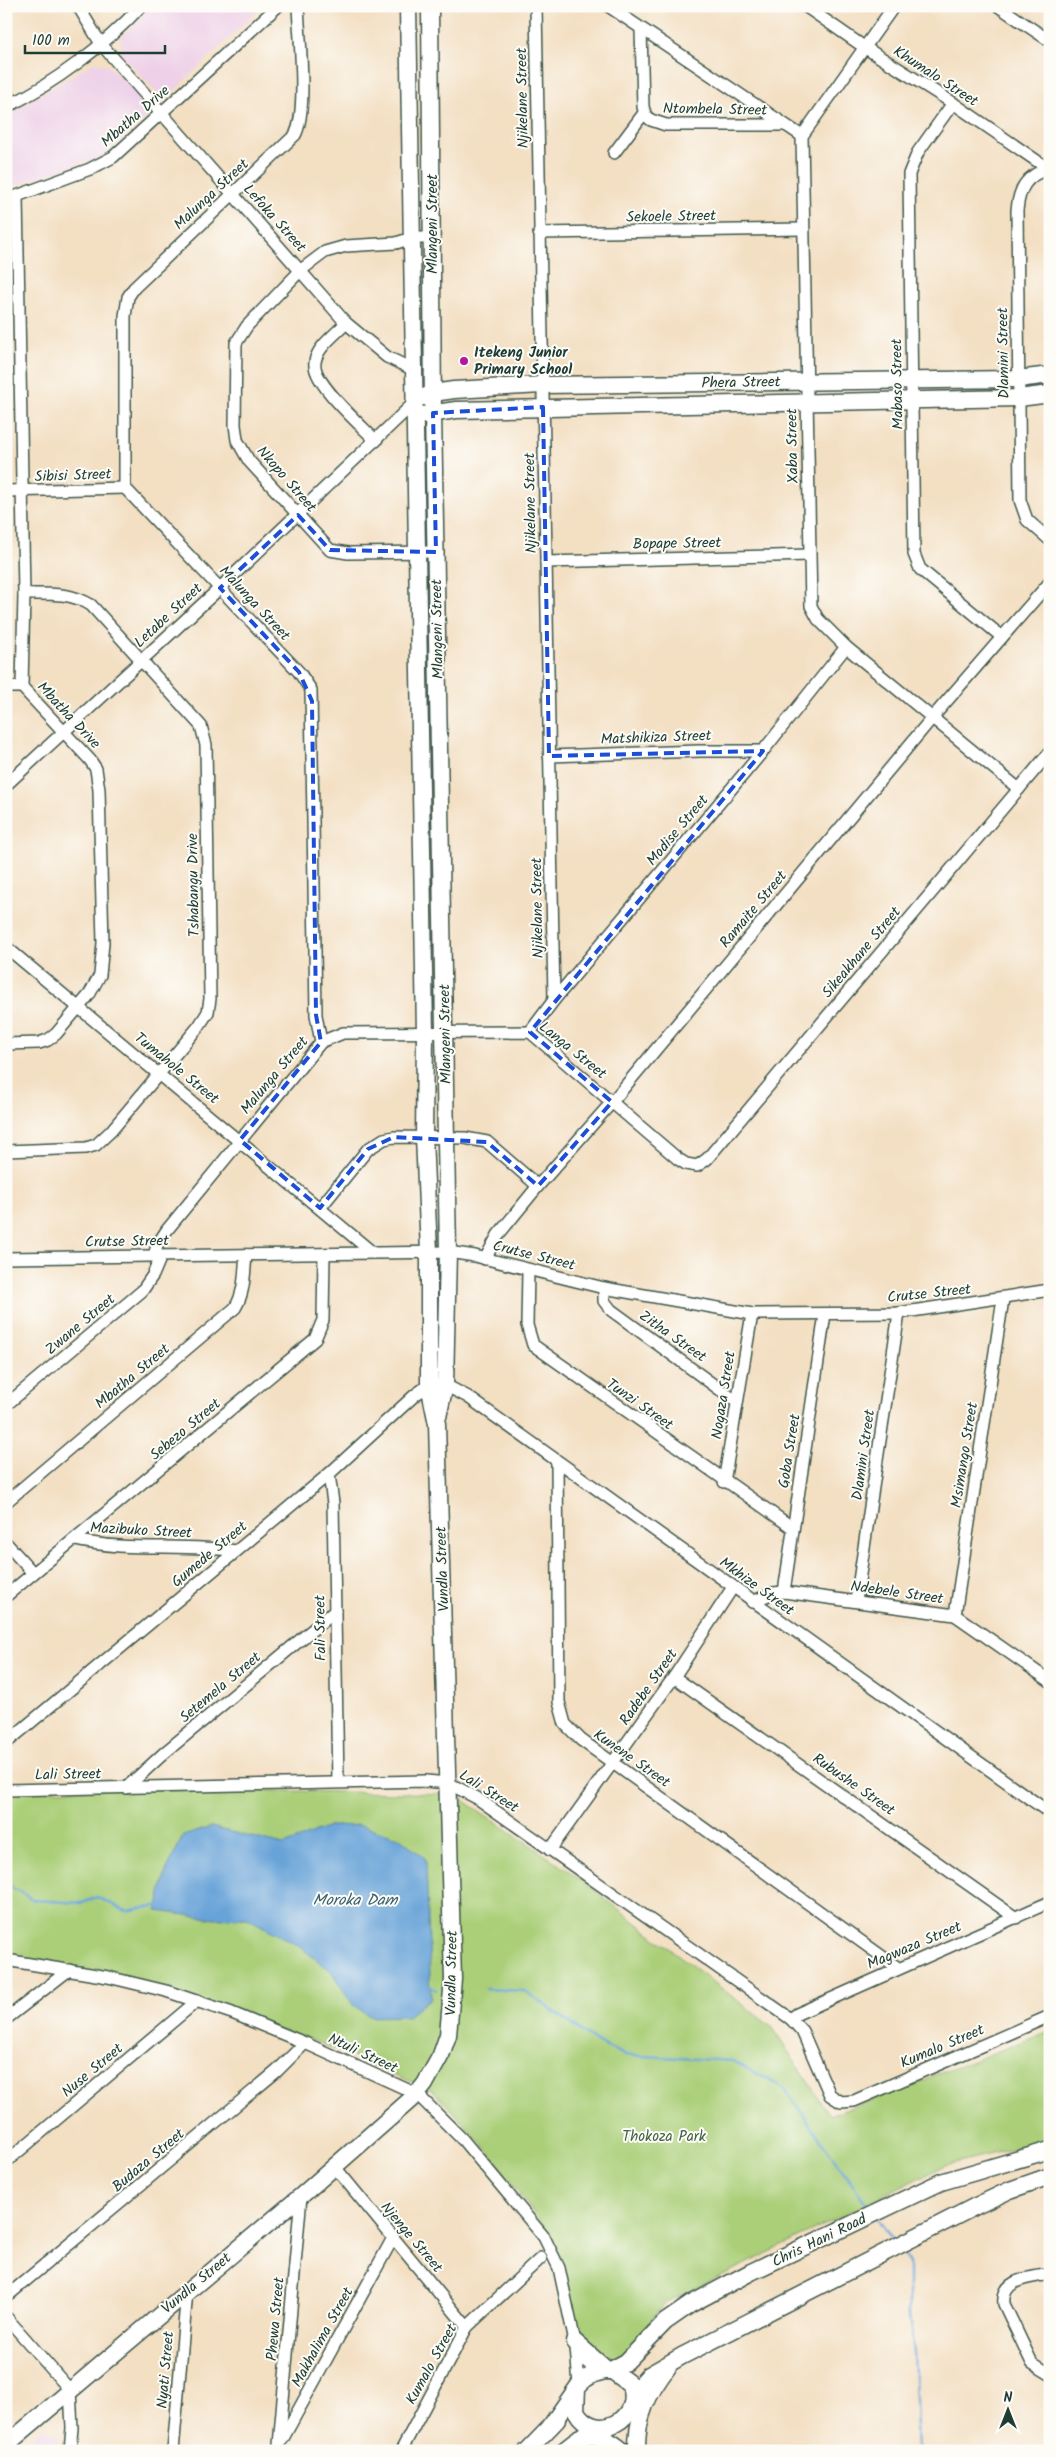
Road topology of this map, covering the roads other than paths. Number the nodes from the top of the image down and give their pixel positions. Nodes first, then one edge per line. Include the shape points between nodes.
1 (78, 6) edge
2 (142, 6) edge
3 (278, 6) edge
4 (298, 6) edge
5 (408, 6) edge
6 (430, 6) edge
7 (536, 6) edge
8 (608, 6) edge
9 (805, 6) edge
10 (894, 6) edge
11 (998, 6) edge
12 (1014, 10) edge
13 (641, 28) junction
14 (1050, 41) edge
15 (101, 44) junction
16 (864, 47) junction
17 (6, 92) edge
18 (953, 103) junction
19 (10, 105) edge
20 (162, 113) junction
21 (644, 113) junction
22 (784, 125) junction
23 (802, 136) junction
24 (614, 153) dead end
25 (1049, 170) edge
26 (233, 194) junction
27 (12, 199) edge
28 (803, 229) junction
29 (539, 233) junction
30 (432, 238) junction
31 (412, 246) junction
32 (433, 255) junction
33 (301, 270) junction
34 (346, 323) junction
35 (414, 370) junction
36 (1050, 375) edge
37 (912, 379) junction
38 (1018, 379) junction
39 (806, 380) junction
40 (542, 385) junction
41 (433, 393) junction
42 (1050, 394) edge
43 (1019, 398) junction
44 (913, 400) junction
45 (806, 401) junction
46 (543, 408) junction
47 (415, 410) junction
48 (433, 413) junction
49 (376, 441) junction
50 (125, 488) junction
51 (6, 491) edge
52 (22, 491) junction
53 (298, 515) junction
54 (1050, 540) edge
55 (436, 552) junction
56 (418, 553) junction
57 (809, 555) junction
58 (546, 562) junction
59 (1050, 582) edge
60 (220, 588) junction
61 (24, 594) junction
62 (1002, 637) junction
63 (846, 647) junction
64 (142, 659) junction
65 (6, 687) edge
66 (22, 687) junction
67 (932, 718) junction
68 (65, 732) junction
69 (763, 751) junction
70 (1050, 752) edge
71 (549, 756) junction
72 (6, 785) edge
73 (1018, 789) junction
74 (6, 947) edge
75 (554, 1000) junction
76 (78, 1008) junction
77 (445, 1032) junction
78 (530, 1032) junction
79 (425, 1033) junction
80 (321, 1042) junction
81 (6, 1044) edge
82 (159, 1073) junction
83 (612, 1102) junction
84 (424, 1137) junction
85 (445, 1137) junction
86 (240, 1140) junction
87 (6, 1151) edge
88 (692, 1166) joint
89 (538, 1186) junction
90 (320, 1208) junction
91 (429, 1252) junction
92 (448, 1252) junction
93 (373, 1253) junction
94 (324, 1254) junction
95 (246, 1255) junction
96 (157, 1256) junction
97 (6, 1258) edge
98 (485, 1259) junction
99 (528, 1271) junction
100 (604, 1288) junction
101 (1050, 1290) edge
102 (1003, 1299) junction
103 (899, 1313) junction
104 (752, 1314) junction
105 (825, 1314) junction
106 (429, 1385) junction
107 (446, 1385) junction
108 (737, 1402) junction
109 (6, 1405) edge
110 (437, 1424) junction
111 (557, 1462) junction
112 (329, 1474) junction
113 (724, 1482) junction
114 (6, 1502) edge
115 (793, 1528) junction
116 (75, 1540) junction
117 (6, 1543) edge
118 (236, 1551) junction
119 (33, 1573) junction
120 (733, 1587) junction
121 (784, 1592) junction
122 (6, 1596) edge
123 (856, 1600) junction
124 (752, 1602) junction
125 (335, 1611) junction
126 (955, 1615) junction
127 (674, 1677) junction
128 (1049, 1679) edge
129 (6, 1743) edge
130 (613, 1762) junction
131 (338, 1782) junction
132 (448, 1783) junction
133 (126, 1788) junction
134 (6, 1790) edge
135 (1050, 1813) edge
136 (550, 1850) junction
137 (1050, 1902) edge
138 (1016, 1918) junction
139 (6, 1960) edge
140 (898, 1968) junction
141 (69, 1970) junction
142 (197, 2001) junction
143 (1050, 2016) edge
144 (791, 2018) junction
145 (6, 2019) edge
146 (305, 2043) junction
147 (417, 2094) junction
148 (846, 2102) joint
149 (1050, 2150) edge
150 (6, 2162) edge
151 (334, 2166) junction
152 (1050, 2176) edge
153 (301, 2196) junction
154 (393, 2238) junction
155 (541, 2258) dead end
156 (1050, 2274) edge
157 (187, 2291) junction
158 (6, 2297) edge
159 (6, 2317) edge
160 (467, 2327) junction
161 (576, 2342) junction
162 (667, 2365) junction
163 (605, 2371) junction
164 (1050, 2374) edge
165 (578, 2386) junction
166 (70, 2390) junction
167 (630, 2405) junction
168 (574, 2406) junction
169 (550, 2427) junction
170 (602, 2427) junction
171 (578, 2438) junction
172 (6, 2445) edge
173 (278, 2448) edge
174 (70, 2451) edge
175 (173, 2451) edge
176 (401, 2451) edge
177 (527, 2451) edge
178 (562, 2451) edge
179 (624, 2451) edge
180 (632, 2451) edge
181 (637, 2451) edge

1 - 15 street, Lefoka Street
2 - 15 street
3 - 20 street, Mbatha Drive
4 - 26 street, Malunga Street via 299,128 289,142
5 - 31 street, Mlangeni Street
6 - 30 street, Mlangeni Street
7 - 29 street, Njikelane Street
8 - 13 street, Ntombela Street
9 - 16 street, Khumalo Street
10 - 16 street
11 - 12 street
12 - 14 street
13 - 21 street, Ntombela Street
13 - 22 street, Ntombela Street
15 - 19 street via 46,84
15 - 20 street, Lefoka Street
16 - 18 street, Khumalo Street
16 - 23 street
17 - 19 street
18 - 25 street, Khumalo Street
18 - 37 street, Mabaso Street via 918,152 909,174
20 - 26 street, Lefoka Street
20 - 27 street, Mbatha Drive via 123,149 101,164
21 - 22 street, Ntombela Street via 650,120 674,126
21 - 24 street
22 - 23 street, Ntombela Street
23 - 28 street, Xaba Street
25 - 38 street, Dlamini Street via 1035,173 1026,181 1018,202
26 - 33 street, Lefoka Street
26 - 50 street, Malunga Street via 128,297 125,316
27 - 52 street, Mbatha Drive
28 - 29 street, Sekoele Street
28 - 39 street, Xaba Street
29 - 40 street, Njikelane Street
30 - 31 street
30 - 32 street, Mlangeni Street
31 - 32 street
31 - 33 street, Nkopo Street via 332,248
31 - 35 street, Mlangeni Street
32 - 41 street, Mlangeni Street
33 - 34 street, Lefoka Street
33 - 53 street, Nkopo Street via 240,334 236,343 235,371 237,440 249,460
34 - 35 street, Lefoka Street via 387,357
34 - 49 street via 320,351 314,369 321,383
35 - 47 street, Mlangeni Street
36 - 38 street, Phera Street
37 - 38 street, Phera Street
37 - 39 street, Phera Street
37 - 44 street, Mabaso Street
38 - 43 street, Dlamini Street
39 - 40 street, Phera Street
39 - 45 street, Xaba Street
40 - 41 street, Phera Street
40 - 46 street, Njikelane Street
41 - 47 street
41 - 48 street, Mlangeni Street
42 - 43 street, Phera Street
43 - 44 street, Phera Street
43 - 54 street, Dlamini Street via 1022,509 1028,520
44 - 45 street, Phera Street
44 - 62 street, Mabaso Street via 914,548 917,564
45 - 46 street, Phera Street
45 - 57 street, Xaba Street
46 - 48 street, Phera Street
46 - 58 street, Njikelane Street
47 - 48 street, Phera Street
47 - 49 street, Letabe Street
47 - 56 street, Mlangeni Street
48 - 55 street, Mlangeni Street
49 - 53 street, Letabe Street
50 - 52 street, Sibisi Street
50 - 60 street, Malunga Street
51 - 52 street, Sibisi Street
52 - 61 street, Mbatha Drive
53 - 56 street, Nkopo Street via 330,550
53 - 60 street, Letabe Street
55 - 56 street, Nkopo Street
55 - 77 street, Mlangeni Street
56 - 79 street, Mlangeni Street
57 - 58 street, Bopape Street
57 - 63 street, Xaba Street via 814,613
58 - 71 street, Njikelane Street
59 - 62 street, Ramaite Street
60 - 64 street, Letabe Street
60 - 80 street, Malunga Street via 299,672 310,690 316,1015
61 - 64 street, Tshabangu Drive via 80,598 102,615
61 - 66 street, Mbatha Drive
62 - 67 street, Ramaite Street
63 - 67 street, Xaba Street
63 - 69 street, Modise Street
64 - 68 street, Letabe Street
64 - 82 street, Tshabangu Drive via 196,718 206,745 210,999 208,1012 199,1026
65 - 66 street
66 - 68 street, Mbatha Drive
67 - 73 street, Xaba Street
67 - 83 street, Ramaite Street
68 - 72 street, Letabe Street
68 - 76 street, Mbatha Drive via 96,769 100,790 102,959 100,975
69 - 71 street, Matshikiza Street
69 - 75 street, Modise Street
70 - 73 street, Sikeakhane Street
71 - 75 street, Njikelane Street
73 - 88 street, Sikeakhane Street via 707,1158
74 - 76 street, Tumahole Street
75 - 78 street, Modise Street
76 - 81 street, Mbatha Drive via 48,1040
76 - 82 street, Tumahole Street
77 - 78 street, Langa Street
77 - 79 street, Langa Street
77 - 85 street, Mlangeni Street
78 - 83 street, Langa Street
79 - 80 street, Langa Street via 343,1033
79 - 84 street, Mlangeni Street
80 - 86 street, Malunga Street
82 - 86 street, Tumahole Street
82 - 87 street, Tshabangu Drive via 96,1145 73,1150
83 - 88 street, Langa Street via 678,1159
83 - 89 street, Ramaite Street
84 - 85 street
84 - 90 street via 394,1137 375,1142
84 - 91 street, Mlangeni Street
85 - 89 street via 477,1138 487,1142
85 - 92 street, Mlangeni Street
86 - 90 street, Tumahole Street
86 - 96 street, Malunga Street via 167,1230 157,1246
89 - 98 street, Ramaite Street via 498,1235
90 - 93 street, Tumahole Street
91 - 92 street, Crutse Street
91 - 93 street, Crutse Street
91 - 106 street, Vundla Street
92 - 98 street, Crutse Street
92 - 107 street, Vundla Street
93 - 94 street, Crutse Street
94 - 95 street, Crutse Street
94 - 116 street, Sebezo Street via 323,1320 315,1339
95 - 96 street, Crutse Street
95 - 114 street, Mbatha Street via 242,1298 235,1308
96 - 97 street, Crutse Street
96 - 109 street, Zwane Street via 153,1275 142,1291
98 - 99 street, Crutse Street
99 - 100 street, Crutse Street
99 - 113 street, Tunzi Street via 527,1325 532,1345
100 - 104 street, Crutse Street
100 - 108 street, Zitha Street via 604,1300 611,1310
101 - 102 street, Crutse Street
102 - 103 street, Crutse Street
102 - 126 street, Msimango Street
103 - 105 street, Crutse Street
103 - 123 street, Dlamini Street
104 - 105 street, Crutse Street
104 - 108 street, Nogaza Street
105 - 115 street, Goba Street
106 - 107 street
106 - 110 street, Vundla Street
106 - 112 street, Gumede Street
107 - 110 street, Vundla Street
107 - 111 street, Mkhize Street
108 - 113 street, Nogaza Street
110 - 132 street, Vundla Street
111 - 120 street, Mkhize Street
111 - 130 street, Kunene Street via 560,1715 572,1732
112 - 118 street, Gumede Street
112 - 125 street, Fali Street via 334,1503
113 - 115 street, Tunzi Street
115 - 121 street, Goba Street
116 - 118 street, Mazibuko Street
116 - 119 street, Sebezo Street
117 - 119 street
118 - 129 street, Gumede Street
119 - 122 street, Sebezo Street
120 - 124 street, Mkhize Street
120 - 127 street, Radebe Street
121 - 123 street, Ndebele Street
121 - 124 street, Ndebele Street
123 - 126 street, Ndebele Street
124 - 135 street, Mkhize Street
125 - 131 street, Fali Street
125 - 133 street, Setemela Street
126 - 128 street, Ndebele Street
127 - 130 street, Radebe Street
127 - 138 street, Rubushe Street
130 - 136 street, Radebe Street
130 - 140 street, Kunene Street
131 - 132 street, Lali Street
131 - 133 street, Lali Street
132 - 136 street, Lali Street via 477,1798
132 - 147 street, Vundla Street via 453,1924 451,2020 441,2054
133 - 134 street, Lali Street
136 - 144 street, Lali Street
137 - 138 street, Magwaza Street
138 - 140 street, Magwaza Street
139 - 141 street, Ntuli Street
140 - 144 street, Magwaza Street
141 - 142 street, Ntuli Street
141 - 145 street
142 - 146 street, Ntuli Street
142 - 150 street, Nuse Street
143 - 148 street, Kumalo Street
144 - 148 street, Lali Street via 802,2031 830,2095 837,2101
146 - 147 street, Ntuli Street
146 - 158 street, Budaza Street via 277,2071
147 - 151 street, Vundla Street
147 - 161 street, Ntuli Street via 463,2140 544,2237 559,2268
149 - 163 street, Chris Hani Road via 963,2174 892,2204 751,2272 691,2304 665,2322 626,2362
151 - 153 street, Vundla Street
151 - 154 street, Njenge Street
152 - 162 street via 1010,2190
153 - 157 street, Vundla Street
153 - 173 street, Phewa Street
154 - 160 street, Njenge Street
154 - 173 street, Makhalima Street
155 - 160 street, Kumalo Street
156 - 164 street via 1011,2284 1004,2292 1004,2304 1032,2363
157 - 166 street, Vundla Street
157 - 175 street, Nyati Street
159 - 166 street
160 - 176 street, Kumalo Street
161 - 163 street
161 - 165 street, Ntuli Street
162 - 167 street via 649,2375
162 - 181 street via 643,2406 637,2432
163 - 165 street via 588,2376
163 - 167 street via 627,2380
165 - 168 street
165 - 169 street
166 - 172 street, Vundla Street
166 - 174 street
167 - 170 street via 618,2424
167 - 180 street
168 - 169 street
168 - 170 street via 584,2422
169 - 177 street
170 - 171 street
170 - 179 street
171 - 178 street
171 - 179 street via 600,2437

